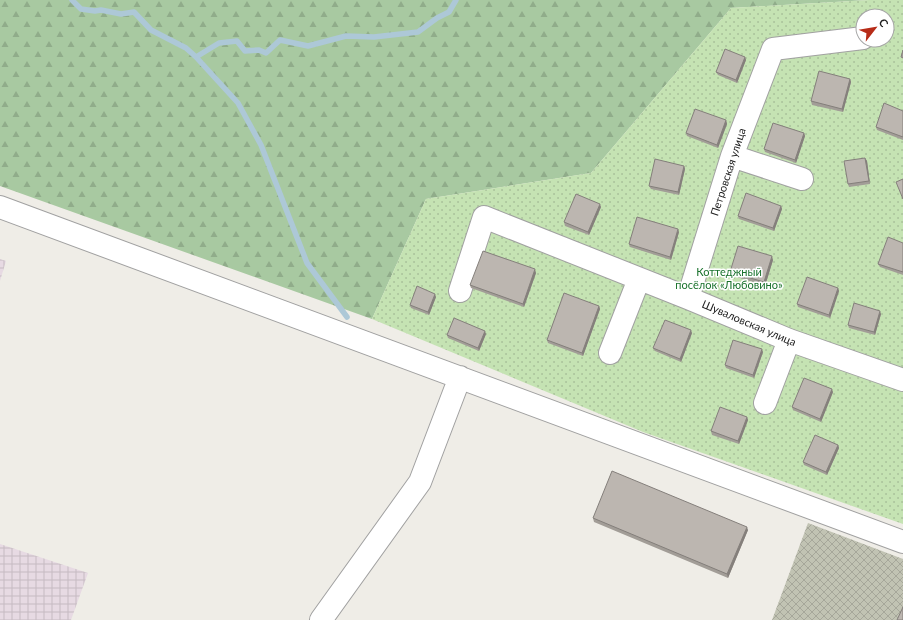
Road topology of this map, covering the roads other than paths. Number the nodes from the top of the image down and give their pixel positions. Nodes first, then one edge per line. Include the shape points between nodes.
1 (855, 39) edge
2 (732, 156) junction
3 (802, 179) dead end
4 (0, 208) edge
5 (639, 279) junction
6 (460, 291) dead end
7 (688, 298) junction
8 (789, 340) junction
9 (610, 353) dead end
10 (460, 377) junction
11 (903, 380) edge
12 (765, 403) dead end
13 (901, 535) edge
14 (321, 620) edge

1 - 2 street, Петровская улица via 773,49
2 - 3 street
2 - 7 street, Петровская улица
4 - 10 street
5 - 6 street, Шуваловская улица via 484,217
5 - 7 street, Шуваловская улица
5 - 9 street
7 - 8 street, Шуваловская улица
8 - 11 street, Шуваловская улица
8 - 12 street
10 - 13 street
10 - 14 street via 420,482

